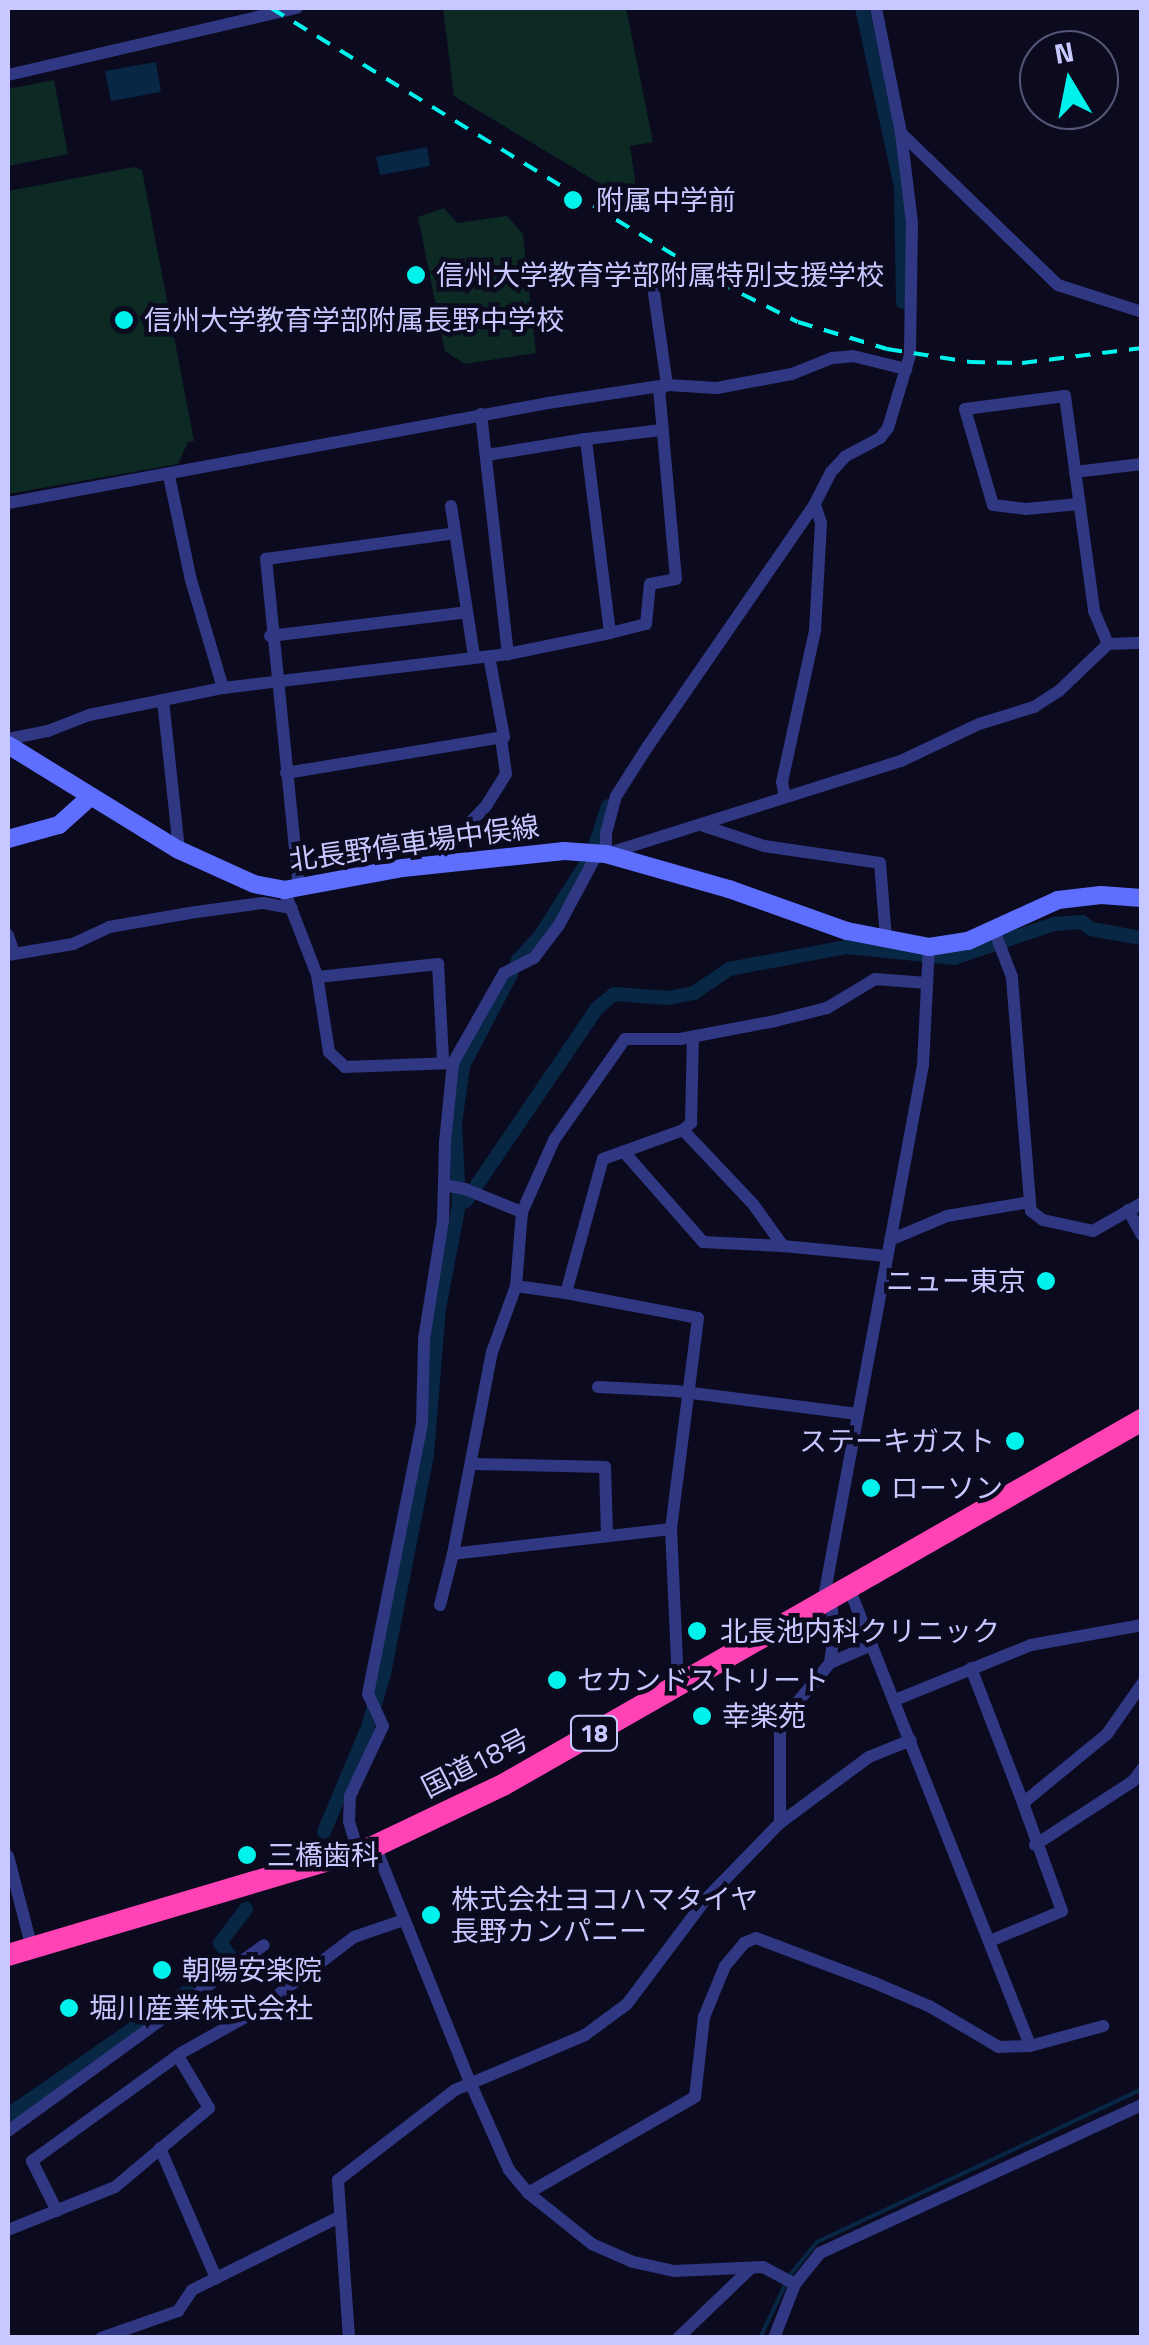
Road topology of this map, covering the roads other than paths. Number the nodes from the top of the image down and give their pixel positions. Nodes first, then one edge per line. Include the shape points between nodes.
1 (297, 8) edge
2 (876, 8) edge
3 (8, 74) edge
4 (901, 133) junction
5 (653, 287) dead end
6 (1142, 312) edge
7 (906, 368) junction
8 (666, 385) junction
9 (480, 414) junction
10 (662, 430) junction
11 (586, 439) junction
12 (487, 455) junction
13 (1142, 464) edge
14 (1075, 472) junction
15 (169, 476) junction
16 (8, 503) edge
17 (815, 504) junction
18 (1078, 504) junction
19 (451, 506) dead end
20 (455, 533) junction
21 (467, 612) junction
22 (610, 633) junction
23 (270, 636) junction
24 (1108, 644) junction
25 (1142, 644) edge
26 (508, 654) junction
27 (481, 656) junction
28 (275, 681) junction
29 (223, 688) junction
30 (163, 700) junction
31 (501, 738) junction
32 (8, 742) edge
33 (286, 773) junction
34 (784, 797) junction
35 (89, 798) junction
36 (704, 826) junction
37 (8, 839) edge
38 (179, 850) junction
39 (601, 854) junction
40 (447, 864) junction
41 (292, 889) junction
42 (1142, 898) edge
43 (292, 908) junction
44 (8, 935) edge
45 (886, 939) junction
46 (997, 939) junction
47 (928, 954) junction
48 (10, 955) edge
49 (318, 976) junction
50 (928, 983) junction
51 (693, 1037) junction
52 (448, 1062) junction
53 (684, 1130) junction
54 (624, 1152) junction
55 (460, 1189) junction
56 (1030, 1202) junction
57 (1135, 1207) edge
58 (522, 1212) junction
59 (1142, 1235) edge
60 (890, 1240) junction
61 (783, 1246) junction
62 (887, 1256) junction
63 (516, 1286) junction
64 (566, 1292) junction
65 (598, 1387) dead end
66 (686, 1392) junction
67 (858, 1414) junction
68 (1142, 1420) edge
69 (472, 1464) junction
70 (671, 1529) junction
71 (607, 1536) junction
72 (453, 1554) junction
73 (834, 1596) junction
74 (440, 1605) dead end
75 (1142, 1624) edge
76 (871, 1645) junction
77 (830, 1663) junction
78 (971, 1668) junction
79 (1142, 1684) edge
80 (678, 1685) junction
81 (895, 1700) junction
82 (911, 1740) junction
83 (1142, 1769) edge
84 (1023, 1802) junction
85 (780, 1823) junction
86 (1035, 1844) junction
87 (367, 1848) junction
88 (8, 1856) edge
89 (404, 1920) junction
90 (990, 1941) junction
91 (264, 1945) dead end
92 (32, 1948) junction
93 (8, 1955) edge
94 (1103, 2026) dead end
95 (1030, 2046) junction
96 (178, 2056) junction
97 (470, 2082) junction
98 (1142, 2104) edge
99 (8, 2131) edge
100 (160, 2148) junction
101 (528, 2193) junction
102 (57, 2211) junction
103 (339, 2216) junction
104 (8, 2230) edge
105 (750, 2270) junction
106 (216, 2278) junction
107 (789, 2281) junction
108 (101, 2338) edge
109 (349, 2338) edge
110 (678, 2338) edge
111 (774, 2338) edge

1 - 3 street
2 - 4 street
4 - 6 street via 1058,285
4 - 7 street via 912,222
5 - 8 street
7 - 8 street via 853,356 717,388
7 - 17 street via 888,428 845,457
8 - 9 street
8 - 10 street via 659,390
9 - 12 street
9 - 15 street
10 - 11 street
10 - 22 street via 676,579 650,584 646,624
11 - 12 street
11 - 22 street
12 - 26 street
13 - 14 street
14 - 18 street
14 - 18 street via 1066,396 965,408 993,505 1026,510
15 - 16 street
15 - 29 street
17 - 34 street via 821,523 815,631
17 - 39 street via 616,796
18 - 24 street via 1094,611
19 - 20 street
20 - 21 street
20 - 23 street via 266,559
21 - 23 street
21 - 27 street
22 - 26 street
23 - 28 street
24 - 25 street
24 - 34 street via 1034,707 864,776
26 - 27 street
27 - 28 street
27 - 31 street
28 - 29 street
28 - 33 street
29 - 30 street
30 - 32 street
30 - 38 street
31 - 33 street
31 - 40 street via 506,774 446,848
32 - 35 main road, 北長野停車場中俣線
33 - 41 street
34 - 36 street
35 - 37 main road via 59,825
35 - 38 main road, 北長野停車場中俣線
36 - 39 street
36 - 45 street via 764,846 880,864
38 - 41 main road, 北長野停車場中俣線 via 254,884
39 - 40 main road, 北長野停車場中俣線 via 564,851
39 - 45 main road, 北長野停車場中俣線
39 - 52 street via 534,958 504,972
40 - 41 main road, 北長野停車場中俣線
41 - 43 street
42 - 46 main road, 北長野停車場中俣線 via 1058,900
43 - 48 street via 263,903 196,912
43 - 49 street
44 - 48 street
45 - 47 main road, 北長野停車場中俣線
46 - 47 main road, 北長野停車場中俣線
46 - 56 street via 1012,976
47 - 50 street
49 - 52 street via 329,1052 345,1067
49 - 52 street via 438,964
50 - 51 street via 875,979 827,1008
50 - 60 street via 923,1065
51 - 53 street via 691,1122
51 - 58 street via 619,1044 554,1140
52 - 55 street
53 - 54 street
53 - 61 street
54 - 61 street via 703,1242
54 - 64 street via 603,1159
55 - 58 street
55 - 87 street via 443,1220 424,1339 422,1424 368,1694 383,1726 350,1796 349,1822
56 - 57 street via 1042,1220 1093,1230
56 - 60 street via 948,1216
57 - 59 street
58 - 63 street
60 - 62 street
61 - 62 street
62 - 67 street
63 - 64 street
63 - 69 street via 492,1352
64 - 66 street via 698,1318
65 - 66 street
66 - 67 street
66 - 70 street
67 - 73 street
68 - 73 highway, 国道18号 / 18
69 - 71 street via 605,1467
69 - 72 street
70 - 71 street
70 - 80 street
71 - 72 street
72 - 74 street
73 - 76 street
73 - 77 street
73 - 80 highway, 国道18号 / 18
75 - 78 street via 1047,1642
76 - 77 street
76 - 81 street
77 - 85 street via 780,1724
78 - 81 street
78 - 84 street
79 - 84 street via 1106,1734
80 - 87 highway, 国道18号 / 18 via 503,1785
81 - 82 street
82 - 85 street via 869,1757
82 - 90 street
83 - 86 street
84 - 86 street
85 - 97 street via 704,1900 616,2015 585,2036
86 - 90 street via 1062,1911
87 - 89 street
87 - 92 highway, 国道18号 / 18
88 - 92 street
89 - 96 street via 354,1937 258,2010
89 - 97 street
90 - 95 street
91 - 99 street
92 - 93 highway, 国道18号 / 18
94 - 95 street
95 - 101 street via 999,2047 929,2006 756,1938 725,1966 704,2017 695,2097
96 - 100 street via 209,2108
96 - 102 street via 32,2161
97 - 101 street via 509,2170
97 - 103 street via 338,2180
98 - 107 street via 846,2238
100 - 102 street via 115,2186
100 - 106 street
101 - 105 street via 592,2244 634,2262 674,2271
102 - 104 street
103 - 106 street
103 - 109 street
105 - 107 street via 763,2267
105 - 110 street
106 - 108 street via 192,2290 178,2311
107 - 111 street

